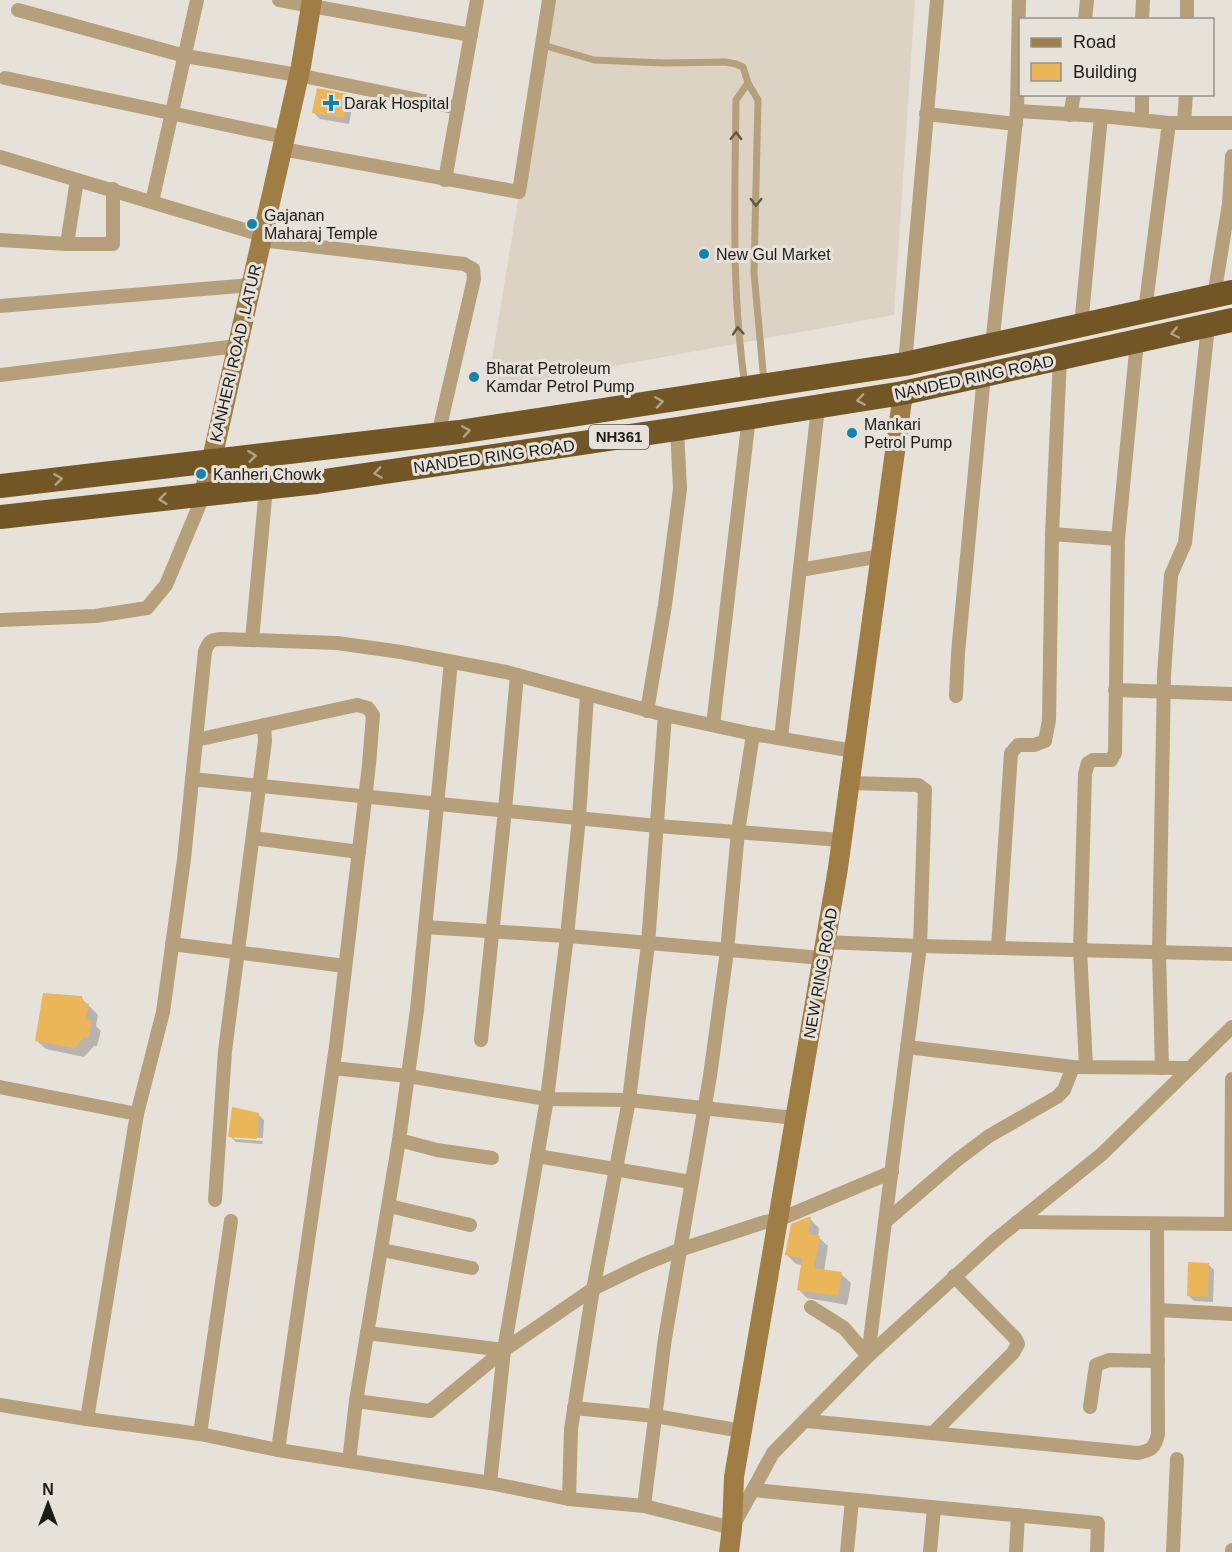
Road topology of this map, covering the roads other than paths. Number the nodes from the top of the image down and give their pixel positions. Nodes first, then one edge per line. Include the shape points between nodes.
1 (197, 0) edge
2 (279, 0) edge
3 (477, 0) edge
4 (549, 0) edge
5 (937, 0) edge
6 (1019, 0) edge
7 (1087, 0) edge
8 (1143, 0) edge
9 (1186, 0) edge
10 (312, 3) edge
11 (18, 10) dead end
12 (1085, 18) edge
13 (1142, 18) edge
14 (1187, 18) edge
15 (471, 35) junction
16 (543, 45) junction
17 (185, 56) junction
18 (298, 75) junction
19 (5, 78) dead end
20 (748, 83) junction
21 (1074, 96) edge
22 (1142, 96) edge
23 (1186, 96) edge
24 (458, 108) junction
25 (172, 114) junction
26 (926, 114) junction
27 (1070, 115) junction
28 (1101, 116) junction
29 (1016, 118) junction
30 (1142, 120) junction
31 (1169, 123) junction
32 (1184, 123) junction
33 (1232, 123) edge
34 (283, 143) junction
35 (1232, 156) edge
36 (0, 157) edge
37 (77, 180) junction
38 (445, 180) junction
39 (113, 189) junction
40 (152, 202) junction
41 (262, 237) junction
42 (0, 240) edge
43 (67, 244) junction
44 (251, 285) junction
45 (1223, 294) edge
46 (0, 306) edge
47 (1145, 312) junction
48 (1232, 320) edge
49 (1081, 326) junction
50 (1208, 326) junction
51 (1137, 341) junction
52 (992, 345) junction
53 (237, 346) junction
54 (1060, 358) junction
55 (905, 364) junction
56 (0, 375) edge
57 (984, 375) junction
58 (755, 387) junction
59 (903, 393) junction
60 (818, 406) junction
61 (749, 417) junction
62 (677, 429) junction
63 (438, 435) junction
64 (211, 461) junction
65 (0, 486) edge
66 (266, 488) junction
67 (204, 494) junction
68 (0, 517) edge
69 (1052, 534) junction
70 (1118, 539) junction
71 (881, 556) junction
72 (800, 570) junction
73 (0, 620) edge
74 (252, 640) junction
75 (451, 662) junction
76 (517, 675) junction
77 (1115, 690) junction
78 (1163, 691) junction
79 (1232, 694) edge
80 (587, 695) junction
81 (956, 696) dead end
82 (647, 711) junction
83 (665, 715) junction
84 (264, 724) junction
85 (712, 725) junction
86 (753, 734) junction
87 (781, 738) junction
88 (196, 740) junction
89 (854, 751) junction
90 (192, 779) junction
91 (850, 783) junction
92 (260, 786) junction
93 (366, 796) junction
94 (438, 803) junction
95 (505, 810) junction
96 (579, 818) junction
97 (657, 826) junction
98 (738, 832) junction
99 (253, 838) junction
100 (842, 840) junction
101 (359, 852) junction
102 (425, 927) junction
103 (492, 931) junction
104 (567, 936) junction
105 (172, 944) junction
106 (648, 944) junction
107 (920, 946) junction
108 (998, 948) junction
109 (824, 950) junction
110 (1080, 950) junction
111 (238, 951) junction
112 (727, 951) junction
113 (1159, 952) junction
114 (1232, 954) edge
115 (345, 966) junction
116 (1232, 1027) edge
117 (481, 1040) dead end
118 (908, 1047) junction
119 (1080, 1066) junction
120 (333, 1068) junction
121 (1162, 1068) junction
122 (1189, 1068) junction
123 (408, 1076) junction
124 (1232, 1079) edge
125 (0, 1087) edge
126 (547, 1099) junction
127 (629, 1100) junction
128 (704, 1108) junction
129 (137, 1114) junction
130 (795, 1118) junction
131 (399, 1140) junction
132 (537, 1156) junction
133 (492, 1158) dead end
134 (615, 1169) junction
135 (891, 1172) junction
136 (691, 1182) junction
137 (215, 1200) dead end
138 (389, 1206) junction
139 (778, 1220) junction
140 (231, 1221) dead end
141 (885, 1222) junction
142 (1017, 1222) junction
143 (1232, 1224) edge
144 (470, 1225) dead end
145 (1157, 1225) junction
146 (382, 1250) junction
147 (679, 1250) junction
148 (472, 1268) dead end
149 (954, 1276) junction
150 (594, 1289) junction
151 (811, 1307) dead end
152 (1158, 1310) junction
153 (1232, 1314) edge
154 (368, 1333) junction
155 (504, 1350) junction
156 (868, 1356) junction
157 (1158, 1361) junction
158 (356, 1401) junction
159 (0, 1405) edge
160 (1090, 1407) dead end
161 (574, 1408) junction
162 (655, 1416) junction
163 (87, 1419) junction
164 (807, 1421) junction
165 (742, 1431) junction
166 (933, 1433) junction
167 (200, 1434) junction
168 (278, 1450) junction
169 (1178, 1459) dead end
170 (349, 1461) junction
171 (490, 1483) junction
172 (753, 1490) junction
173 (569, 1499) junction
174 (852, 1500) junction
175 (644, 1506) junction
176 (934, 1508) junction
177 (1018, 1515) junction
178 (732, 1528) junction
179 (729, 1552) edge
180 (848, 1552) edge
181 (930, 1552) edge
182 (1016, 1552) edge
183 (1097, 1552) edge
184 (1173, 1552) edge

1 - 17 street
2 - 10 street
3 - 15 street
4 - 16 street
5 - 26 street
6 - 29 street
7 - 12 street
8 - 13 street
9 - 14 street
10 - 15 street
10 - 18 street, KANHERI ROAD ,LATUR
11 - 17 street
15 - 24 street
16 - 20 lane via 594,60 736,64 743,67
16 - 38 street via 519,192
17 - 18 street
17 - 25 street
18 - 24 street
18 - 34 street, KANHERI ROAD ,LATUR
19 - 25 street
20 -> 58 lane via 758,100
58 -> 20 lane via 738,336 735,274 736,100
21 - 27 street
22 - 30 street
23 - 32 street
24 - 38 street
25 - 34 street
25 - 40 street
26 - 29 street
26 - 55 street
27 - 28 street
27 - 29 street
28 - 30 street
28 - 49 street
29 - 52 street
30 - 31 street
31 - 32 street
31 - 47 street
32 - 33 street
34 - 38 street
34 - 41 street, KANHERI ROAD ,LATUR
35 - 45 street
36 - 37 street
37 - 39 street
37 - 43 street
39 - 40 street
39 - 43 street via 114,244
40 - 41 street
41 - 44 street, KANHERI ROAD ,LATUR
41 - 63 street via 471,267 474,279
42 - 43 street
44 - 46 street
44 - 53 street, KANHERI ROAD ,LATUR
45 - 47 highway, NH361
47 - 49 highway, NH361
48 - 50 highway, NANDED RING ROAD / NH361
49 - 52 highway, NH361
50 -> 51 highway, NANDED RING ROAD / NH361
50 - 78 street via 1185,543 1171,575
51 - 54 highway, NANDED RING ROAD / NH361
51 - 70 street
52 - 55 highway, NH361
53 - 56 street
53 - 64 street, KANHERI ROAD ,LATUR
54 - 57 highway, NANDED RING ROAD / NH361
54 - 69 street
55 - 58 highway, NH361
57 - 59 highway, NANDED RING ROAD / NH361
57 - 81 street
63 -> 58 highway, NH361
59 -> 60 highway, NANDED RING ROAD / NH361
59 - 71 street, NEW RING ROAD
60 - 61 highway, NANDED RING ROAD / NH361
60 - 72 street
61 - 62 highway, NANDED RING ROAD / NH361
61 - 85 street
62 -> 66 highway, NANDED RING ROAD / NH361
62 - 82 street via 680,489
64 -> 63 highway, NH361
65 -> 64 highway, NH361
64 - 67 street, KANHERI ROAD ,LATUR
66 - 67 highway, NANDED RING ROAD / NH361
66 - 74 street
67 -> 68 highway, NANDED RING ROAD / NH361
67 - 73 street via 166,585 147,608 96,616
69 - 70 street
69 - 108 street via 1047,736 1040,743 1018,745 1011,753
70 - 77 street
71 - 72 street
71 - 89 street, NEW RING ROAD
72 - 87 street
74 - 75 street via 337,643
74 - 88 street via 214,639 208,643
75 - 76 street
75 - 94 street
76 - 80 street
76 - 95 street
77 - 78 street
77 - 110 street via 1114,758 1093,760 1086,766
78 - 79 street
78 - 113 street
80 - 82 street
80 - 96 street
82 - 83 street
83 - 85 street
83 - 97 street
84 - 88 street
84 - 92 street
84 - 93 street via 347,706 368,708 373,715
85 - 86 street
86 - 87 street
86 - 98 street
87 - 89 street
88 - 90 street
89 - 91 street, NEW RING ROAD
90 - 92 street
90 - 105 street
91 - 100 street, NEW RING ROAD
91 - 107 street via 918,785 925,790
92 - 93 street
92 - 99 street
93 - 94 street
93 - 101 street
94 - 95 street
94 - 102 street
95 - 96 street
95 - 103 street
96 - 97 street
96 - 104 street
97 - 98 street
97 - 106 street
98 - 100 street
98 - 112 street
99 - 101 street
99 - 111 street
100 - 109 street, NEW RING ROAD
101 - 115 street
102 - 103 street
102 - 123 street
103 - 104 street
103 - 117 street
104 - 106 street
104 - 126 street
105 - 111 street
105 - 129 street via 163,1012
106 - 112 street
106 - 127 street
107 - 108 street
107 - 109 street
107 - 118 street
108 - 110 street
109 - 112 street
109 - 130 street, NEW RING ROAD
110 - 113 street
110 - 119 street
111 - 115 street
111 - 137 street via 225,1051
112 - 128 street
113 - 114 street
113 - 121 street
115 - 120 street
116 - 122 street
118 - 119 street
118 - 135 street
119 - 121 street
119 - 141 street via 1057,1097 989,1136
120 - 123 street
120 - 168 street
121 - 122 street
122 - 142 street via 1102,1154
123 - 126 street
123 - 131 street
124 - 143 street
125 - 129 street
126 - 127 street
126 - 132 street
127 - 128 street
127 - 134 street
128 - 130 street
128 - 136 street
129 - 163 street
130 - 139 street, NEW RING ROAD
131 - 133 street
131 - 138 street
132 - 134 street
132 - 155 street
134 - 136 street
134 - 150 street
135 - 139 street
135 - 141 street
136 - 147 street
138 - 144 street
138 - 146 street
139 - 147 street
139 - 165 street, NEW RING ROAD
140 - 167 street
141 - 156 street
142 - 145 street
142 - 149 street
143 - 145 street
145 - 152 street
146 - 148 street
146 - 154 street
147 - 150 street
147 - 162 street
149 - 156 street
149 - 166 street via 1018,1344
150 - 155 street
150 - 161 street
151 - 156 street via 844,1328
152 - 153 street
152 - 157 street
154 - 155 street
154 - 158 street
155 - 158 street via 430,1411
155 - 171 street
156 - 164 street
157 - 160 street via 1109,1360 1096,1365
157 - 166 street via 1158,1434 1149,1452
158 - 170 street
159 - 163 street
161 - 162 street
161 - 173 street
162 - 165 street
162 - 175 street
163 - 167 street
164 - 166 street
164 - 172 street via 773,1453
165 - 178 street, NEW RING ROAD via 734,1477
167 - 168 street
168 - 170 street
169 - 184 street
170 - 171 street
171 - 173 street
172 - 174 street
172 - 178 street
173 - 175 street
174 - 176 street
174 - 180 street
175 - 178 street
176 - 177 street
176 - 181 street
177 - 182 street
177 - 183 street via 1098,1523
178 - 179 street, NEW RING ROAD

